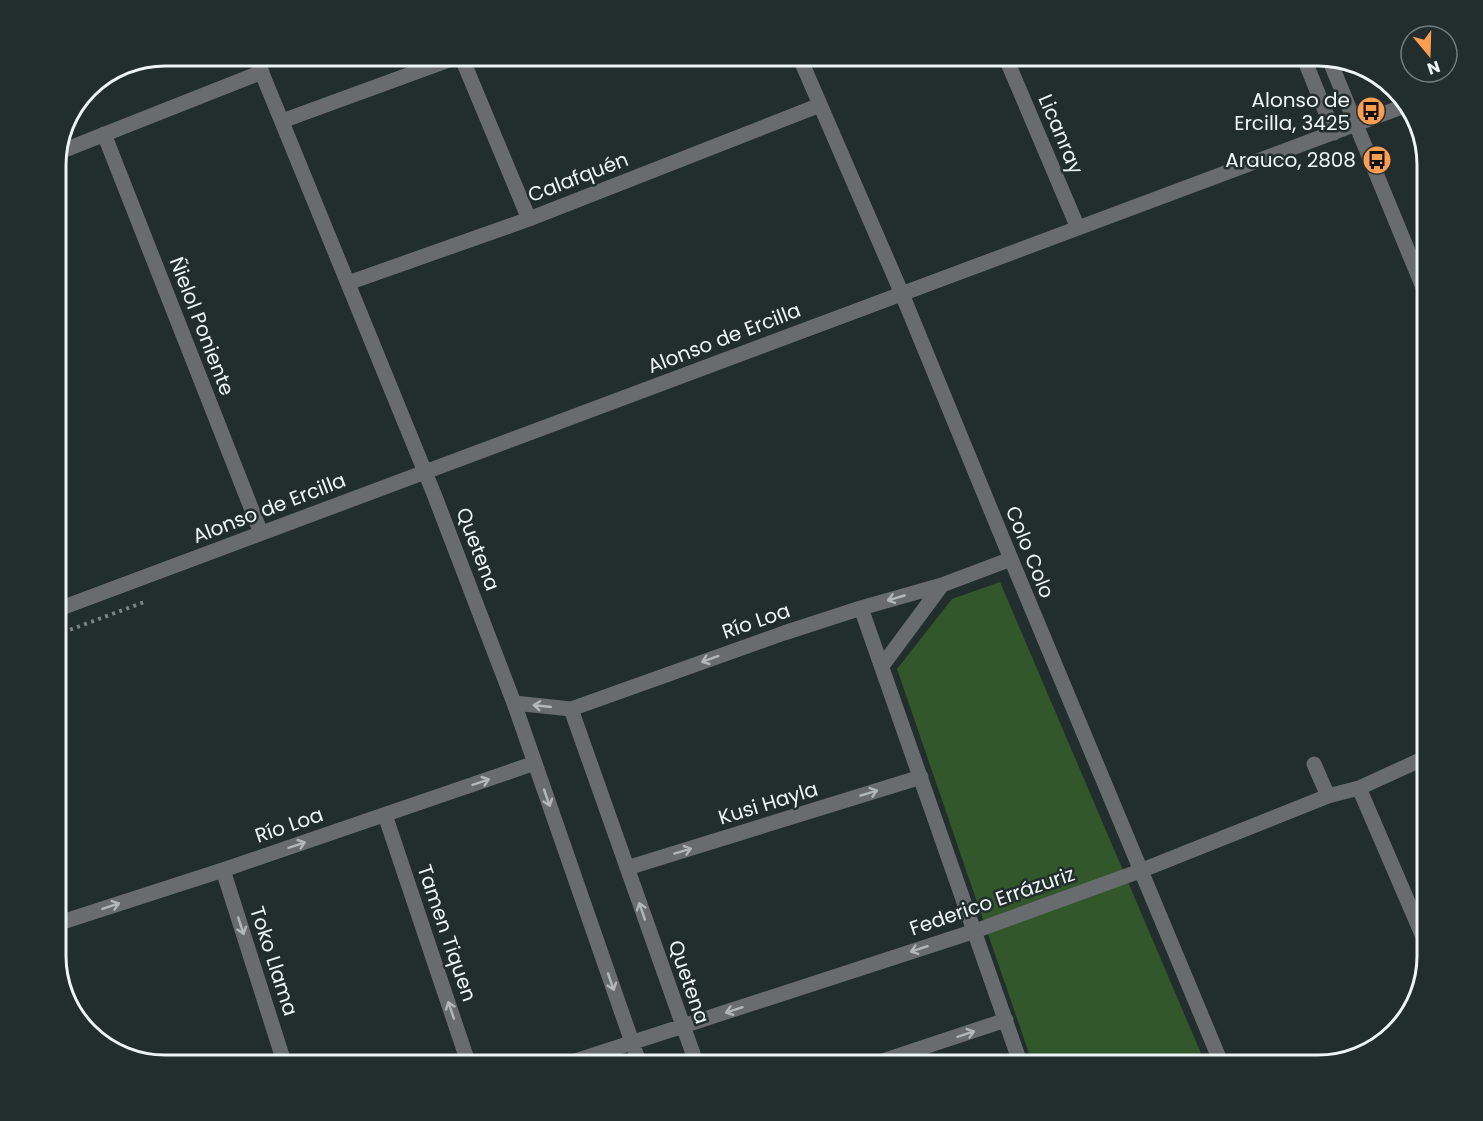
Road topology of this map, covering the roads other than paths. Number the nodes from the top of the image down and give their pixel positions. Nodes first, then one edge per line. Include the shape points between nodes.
1 (259, 66) edge
2 (433, 66) edge
3 (465, 66) edge
4 (803, 66) edge
5 (1009, 66) edge
6 (1307, 66) edge
7 (1333, 68) edge
8 (262, 72) junction
9 (820, 105) junction
10 (1399, 108) edge
11 (282, 121) junction
12 (1356, 124) junction
13 (1334, 133) junction
14 (104, 134) junction
15 (67, 149) edge
16 (529, 219) junction
17 (1078, 228) junction
18 (1417, 271) edge
19 (348, 283) junction
20 (902, 294) junction
21 (426, 471) junction
22 (261, 533) junction
23 (1011, 559) junction
24 (942, 585) junction
25 (66, 606) edge
26 (861, 608) junction
27 (882, 666) junction
28 (514, 703) junction
29 (571, 709) junction
30 (1417, 762) edge
31 (535, 763) junction
32 (1314, 764) dead end
33 (921, 777) junction
34 (1359, 788) junction
35 (1328, 796) junction
36 (384, 815) junction
37 (627, 868) junction
38 (223, 870) junction
39 (1140, 871) junction
40 (66, 921) edge
41 (1417, 921) edge
42 (975, 931) junction
43 (1006, 1020) junction
44 (683, 1026) junction
45 (633, 1043) junction
46 (282, 1055) edge
47 (466, 1055) edge
48 (595, 1055) edge
49 (637, 1055) edge
50 (693, 1055) edge
51 (900, 1055) edge
52 (1018, 1055) edge
53 (1218, 1055) edge

1 - 8 street, Quetena
2 - 11 street
3 - 16 street
4 - 9 street, Colo Colo
5 - 17 street, Licanray
6 - 13 street
7 - 12 street
8 - 11 street, Quetena
8 - 14 street
9 - 16 street, Calafquén
9 - 20 street, Colo Colo
10 - 12 street, Alonso de Ercilla
11 - 19 street, Quetena
12 - 13 street, Alonso de Ercilla
12 - 18 street
13 - 17 street, Alonso de Ercilla
14 - 15 street
14 - 22 street, Ñielol Poniente
16 - 19 street, Calafquén
17 - 20 street, Alonso de Ercilla
19 - 21 street, Quetena
20 - 21 street, Alonso de Ercilla
20 - 23 street, Colo Colo
21 - 22 street, Alonso de Ercilla
21 - 28 street, Quetena
22 - 25 street, Alonso de Ercilla
23 - 24 street, Río Loa
23 - 39 street, Colo Colo
24 -> 26 street, Río Loa
24 - 27 street
26 - 27 street
26 -> 29 street, Río Loa
27 - 33 street
29 -> 28 street, Río Loa
28 - 31 street, Quetena
29 - 37 street, Quetena
30 - 34 street, Federico Errázuriz
36 -> 31 street, Río Loa
31 -> 45 street, Quetena
32 - 35 street
37 -> 33 street, Kusi Hayla
33 - 42 street
34 - 35 street, Federico Errázuriz
34 - 41 street
35 - 39 street, Federico Errázuriz
38 -> 36 street, Río Loa
47 -> 36 street, Tamen Tiquen
44 -> 37 street, Quetena
40 -> 38 street, Río Loa
38 -> 46 street, Toko Llama
39 - 42 street, Federico Errázuriz
39 - 53 street, Colo Colo
42 - 43 street
42 -> 44 street, Federico Errázuriz
51 -> 43 street
43 - 52 street
44 - 45 street, Federico Errázuriz
44 - 50 street, Quetena
45 - 48 street, Federico Errázuriz
45 - 49 street, Quetena

